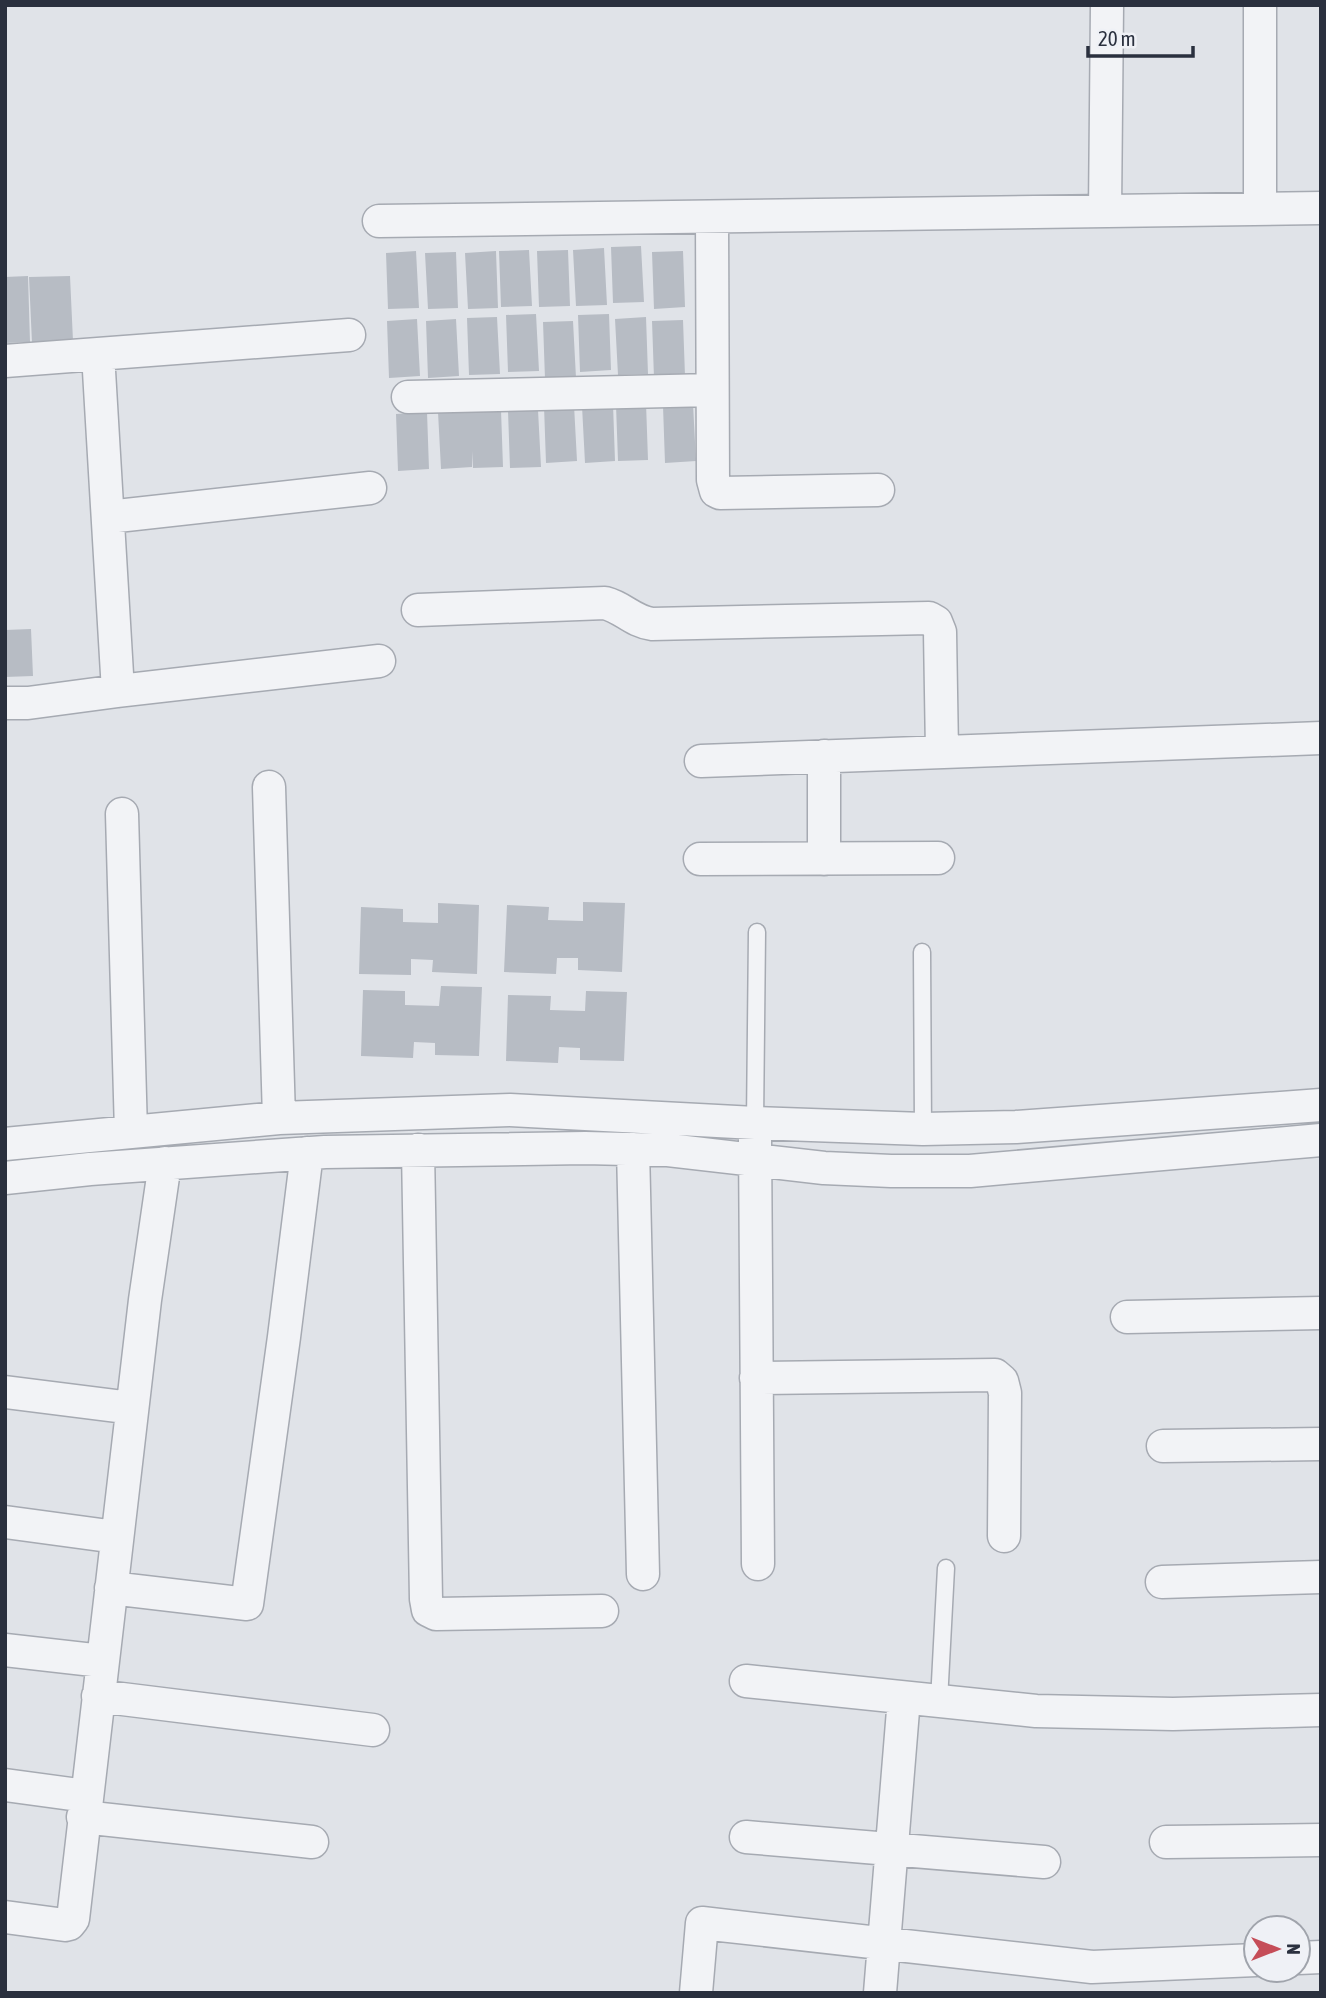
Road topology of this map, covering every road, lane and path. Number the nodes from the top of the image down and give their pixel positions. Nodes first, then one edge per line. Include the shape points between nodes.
1 (1107, 5) edge
2 (1260, 5) edge
3 (1321, 208) edge
4 (1260, 209) junction
5 (1105, 211) junction
6 (712, 217) junction
7 (379, 221) dead end
8 (349, 335) dead end
9 (98, 354) junction
10 (5, 360) edge
11 (712, 390) junction
12 (408, 397) dead end
13 (370, 488) dead end
14 (878, 490) dead end
15 (108, 516) junction
16 (418, 610) dead end
17 (379, 661) dead end
18 (118, 691) junction
19 (5, 703) edge
20 (1321, 738) edge
21 (942, 752) junction
22 (824, 756) junction
23 (701, 761) dead end
24 (269, 787) dead end
25 (122, 814) dead end
26 (938, 858) dead end
27 (700, 859) dead end
28 (824, 859) junction
29 (757, 932) dead end
30 (922, 952) dead end
31 (1321, 1105) edge
32 (510, 1110) junction
33 (279, 1118) junction
34 (755, 1123) junction
35 (923, 1129) junction
36 (131, 1132) junction
37 (1321, 1140) edge
38 (5, 1144) edge
39 (633, 1149) junction
40 (418, 1150) junction
41 (511, 1151) junction
42 (307, 1153) junction
43 (754, 1159) junction
44 (165, 1163) junction
45 (5, 1178) edge
46 (1321, 1313) edge
47 (1127, 1317) dead end
48 (756, 1378) junction
49 (5, 1392) edge
50 (132, 1408) junction
51 (1321, 1444) edge
52 (1163, 1446) dead end
53 (5, 1522) edge
54 (1004, 1536) dead end
55 (116, 1537) junction
56 (758, 1564) dead end
57 (946, 1569) dead end
58 (643, 1574) dead end
59 (1321, 1577) edge
60 (1161, 1581) dead end
61 (111, 1588) junction
62 (602, 1611) dead end
63 (5, 1650) edge
64 (102, 1661) junction
65 (746, 1681) dead end
66 (98, 1696) junction
67 (904, 1698) junction
68 (939, 1701) junction
69 (1321, 1710) edge
70 (373, 1730) dead end
71 (5, 1785) edge
72 (85, 1806) junction
73 (746, 1837) dead end
74 (1321, 1840) edge
75 (1166, 1842) dead end
76 (312, 1843) dead end
77 (893, 1849) junction
78 (1044, 1862) dead end
79 (5, 1917) edge
80 (885, 1943) junction
81 (1242, 1961) edge
82 (696, 1993) edge
83 (880, 1993) edge

1 - 5 street
2 - 4 street
3 - 4 street
4 - 5 street
5 - 6 street
6 - 7 street
6 - 11 street
8 - 9 street
9 - 10 street
9 - 15 street
11 - 12 street
11 - 14 street via 716,491
13 - 15 street
15 - 18 street
16 - 21 street via 605,603 652,624 929,618 940,632
17 - 18 street
18 - 19 street
20 - 21 street
21 - 22 street
22 - 23 street
22 - 28 street
24 - 33 street
25 - 36 street
26 - 28 street
27 - 28 street
29 - 34 lane
30 - 35 lane
31 - 35 street via 1016,1127
32 - 33 street
32 - 34 street
32 - 41 street
33 - 36 street
34 - 35 street
34 - 43 street
36 - 38 street
37 - 43 street via 970,1171 824,1168
39 - 41 street
39 - 43 street
39 - 58 street
40 - 41 street
40 - 42 street
40 - 62 street via 428,1610 436,1614
42 - 44 street
42 - 61 street via 247,1604
43 - 48 street
44 - 45 street
44 - 50 street
46 - 47 street
48 - 54 street via 995,1374 1005,1392
48 - 56 street
49 - 50 street
50 - 55 street
51 - 52 street
53 - 55 street
55 - 61 street
57 - 68 lane
59 - 60 street
61 - 64 street
63 - 64 street
64 - 66 street
65 - 67 street
66 - 70 street
66 - 72 street
67 - 68 street
67 - 77 street
68 - 69 street via 1036,1711
71 - 72 street
72 - 76 street
72 - 79 street via 73,1919 65,1925
73 - 77 street
74 - 75 street
77 - 78 street
77 - 80 street
80 - 81 street via 1092,1967
80 - 82 street via 702,1923
80 - 83 street

